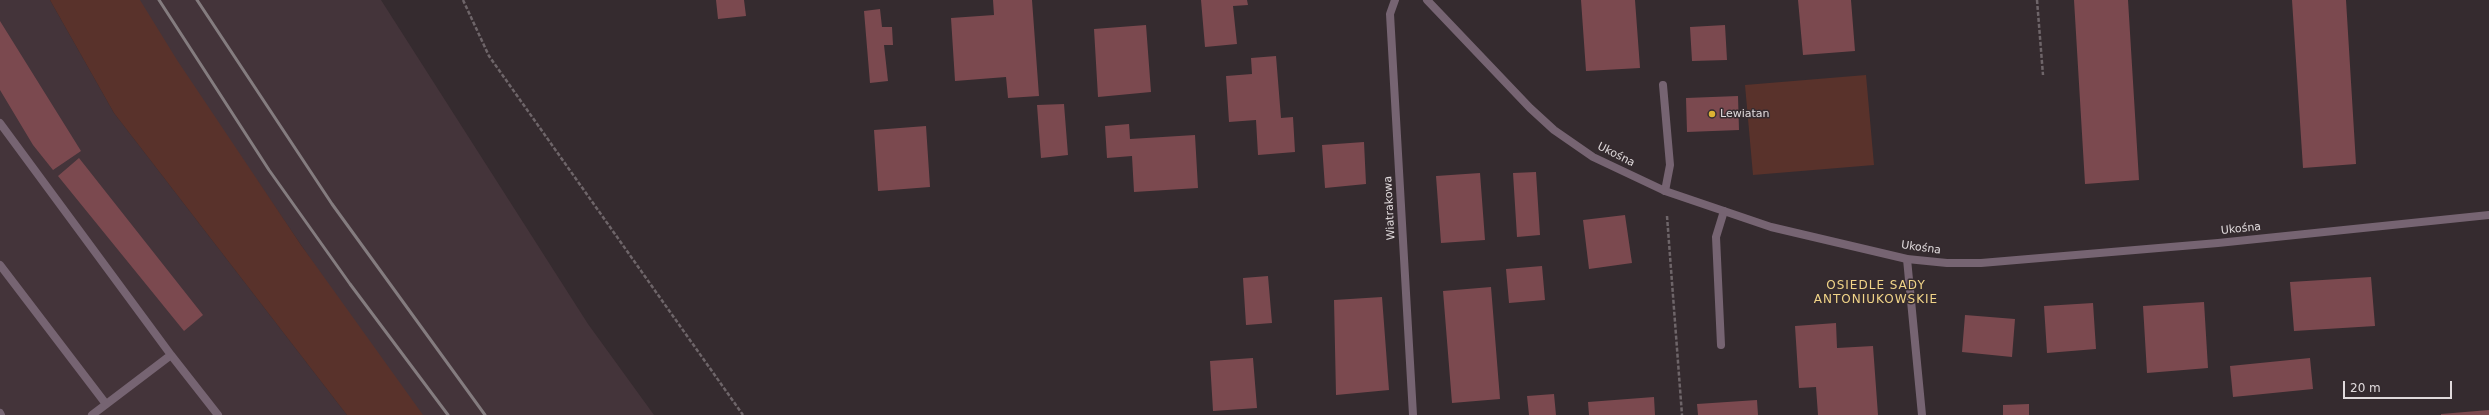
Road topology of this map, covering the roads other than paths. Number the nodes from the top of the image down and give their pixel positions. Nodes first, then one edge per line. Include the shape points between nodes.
1 (1395, 0) edge
2 (1427, 0) edge
3 (1663, 85) dead end
4 (0, 123) edge
5 (1665, 191) junction
6 (1724, 211) junction
7 (2489, 215) edge
8 (1907, 259) junction
9 (0, 265) edge
10 (1721, 345) dead end
11 (172, 355) junction
12 (106, 404) junction
13 (92, 415) edge
14 (218, 415) edge
15 (1413, 415) edge
16 (1922, 415) edge

1 - 15 street, Wiatrakowa via 1390,14
2 - 5 street, Ukośna via 1506,84 1554,130 1593,157
3 - 5 street via 1670,166
4 - 11 street
5 - 6 street, Ukośna
6 - 8 street, Ukośna via 1771,227
6 - 10 street via 1716,237
7 - 8 street, Ukośna via 1981,263
8 - 16 street
9 - 12 street
11 - 12 street
11 - 14 street
12 - 13 street

